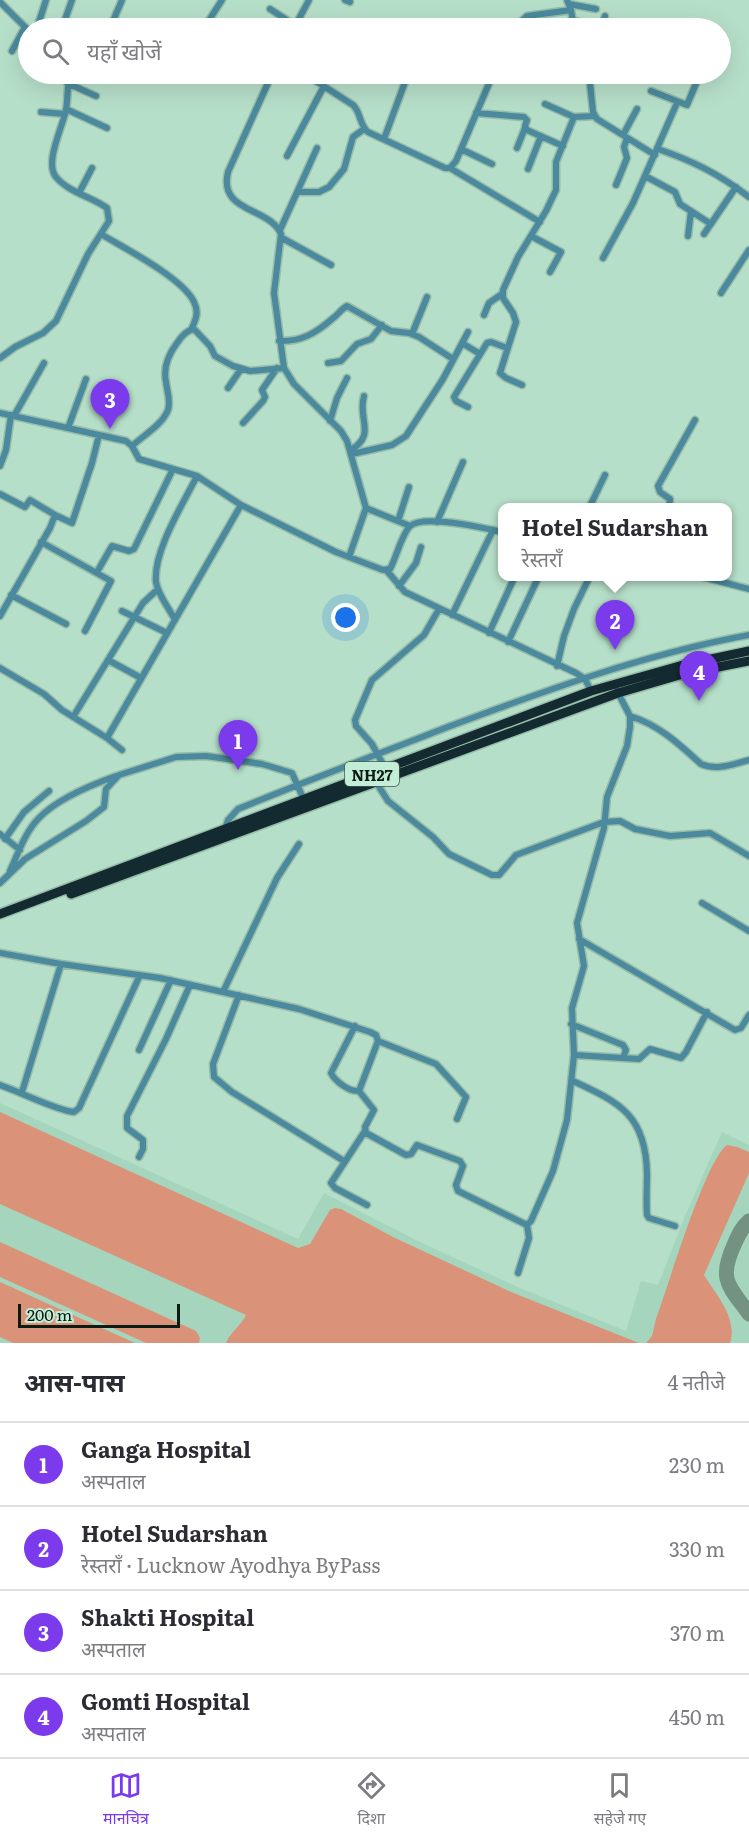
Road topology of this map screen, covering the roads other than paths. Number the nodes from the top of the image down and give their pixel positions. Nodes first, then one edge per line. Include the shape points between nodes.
1 (46, 0) edge
2 (72, 0) edge
3 (122, 0) edge
4 (222, 0) edge
5 (309, 0) edge
6 (588, 0) edge
7 (0, 2) edge
8 (569, 4) edge
9 (583, 7) junction
10 (270, 9) dead end
11 (596, 9) dead end
12 (40, 18) edge
13 (66, 18) edge
14 (114, 18) edge
15 (210, 18) edge
16 (282, 18) edge
17 (300, 18) edge
18 (525, 18) edge
19 (18, 19) edge
20 (18, 42) edge
21 (12, 51) dead end
22 (67, 84) edge
23 (69, 84) edge
24 (268, 84) edge
25 (321, 84) edge
26 (404, 84) edge
27 (489, 84) edge
28 (590, 84) edge
29 (696, 84) edge
30 (324, 86) junction
31 (651, 91) dead end
32 (96, 96) dead end
33 (677, 103) junction
34 (545, 104) dead end
35 (638, 109) dead end
36 (41, 112) dead end
37 (66, 112) junction
38 (476, 113) junction
39 (595, 116) junction
40 (574, 117) junction
41 (107, 128) dead end
42 (525, 128) junction
43 (364, 129) junction
44 (541, 136) junction
45 (625, 136) junction
46 (384, 139) junction
47 (563, 146) junction
48 (317, 148) dead end
49 (517, 148) dead end
50 (461, 149) junction
51 (656, 152) junction
52 (287, 156) dead end
53 (492, 164) dead end
54 (92, 168) dead end
55 (450, 168) junction
56 (528, 169) dead end
57 (645, 176) junction
58 (616, 185) dead end
59 (736, 187) junction
60 (297, 192) junction
61 (79, 193) junction
62 (749, 198) edge
63 (691, 211) junction
64 (540, 222) junction
65 (711, 224) junction
66 (280, 230) junction
67 (101, 234) junction
68 (704, 234) dead end
69 (531, 236) junction
70 (687, 236) dead end
71 (282, 238) junction
72 (749, 250) edge
73 (603, 258) dead end
74 (331, 265) dead end
75 (550, 272) dead end
76 (721, 293) dead end
77 (502, 294) junction
78 (427, 297) dead end
79 (483, 315) dead end
80 (382, 325) junction
81 (192, 328) junction
82 (468, 332) dead end
83 (412, 334) junction
84 (279, 341) junction
85 (462, 343) junction
86 (507, 348) junction
87 (480, 354) junction
88 (0, 358) edge
89 (453, 359) junction
90 (44, 363) dead end
91 (328, 363) dead end
92 (281, 368) junction
93 (241, 369) junction
94 (347, 378) dead end
95 (86, 379) dead end
96 (522, 386) dead end
97 (228, 388) dead end
98 (364, 396) dead end
99 (468, 407) dead end
100 (0, 413) edge
101 (12, 415) junction
102 (695, 420) dead end
103 (330, 421) junction
104 (243, 423) dead end
105 (68, 428) junction
106 (99, 435) junction
107 (132, 446) junction
108 (352, 452) junction
109 (463, 462) dead end
110 (0, 466) edge
111 (173, 469) junction
112 (605, 475) dead end
113 (197, 476) junction
114 (409, 488) dead end
115 (0, 494) edge
116 (591, 503) edge
117 (670, 503) edge
118 (241, 505) junction
119 (366, 508) junction
120 (55, 514) junction
121 (398, 521) junction
122 (437, 522) junction
123 (410, 526) junction
124 (493, 530) junction
125 (498, 531) edge
126 (41, 542) junction
127 (421, 547) dead end
128 (349, 557) junction
129 (387, 571) junction
130 (97, 572) junction
131 (513, 581) edge
132 (537, 581) edge
133 (588, 581) edge
134 (717, 581) edge
135 (399, 586) junction
136 (158, 589) junction
137 (749, 590) edge
138 (11, 595) junction
139 (3, 605) edge
140 (439, 609) junction
141 (122, 611) dead end
142 (452, 615) junction
143 (0, 616) edge
144 (134, 617) junction
145 (175, 620) junction
146 (66, 624) dead end
147 (85, 631) dead end
148 (167, 633) junction
149 (489, 633) junction
150 (749, 635) edge
151 (508, 642) junction
152 (749, 651) edge
153 (108, 660) junction
154 (749, 661) edge
155 (557, 666) junction
156 (0, 668) edge
157 (141, 678) junction
158 (585, 679) junction
159 (615, 689) junction
160 (591, 691) junction
161 (630, 716) junction
162 (73, 717) junction
163 (107, 738) junction
164 (122, 750) dead end
165 (378, 754) junction
166 (749, 760) edge
167 (385, 768) junction
168 (119, 775) junction
169 (376, 782) junction
170 (297, 785) junction
171 (49, 791) dead end
172 (304, 800) junction
173 (604, 822) junction
174 (225, 830) junction
175 (2, 837) edge
176 (299, 844) dead end
177 (20, 850) junction
178 (749, 856) edge
179 (9, 874) junction
180 (0, 884) edge
181 (702, 903) dead end
182 (0, 914) edge
183 (0, 921) edge
184 (749, 931) edge
185 (579, 939) junction
186 (0, 953) edge
187 (61, 964) junction
188 (140, 975) junction
189 (171, 980) junction
190 (190, 985) junction
191 (223, 992) junction
192 (239, 995) junction
193 (707, 1012) junction
194 (749, 1015) edge
195 (571, 1024) junction
196 (356, 1026) junction
197 (378, 1041) junction
198 (139, 1050) dead end
199 (574, 1055) junction
200 (623, 1058) junction
201 (573, 1081) junction
202 (0, 1085) edge
203 (359, 1091) junction
204 (22, 1092) junction
205 (457, 1119) dead end
206 (365, 1131) junction
207 (139, 1157) dead end
208 (345, 1161) junction
209 (367, 1205) dead end
210 (527, 1225) junction
211 (675, 1226) dead end
212 (518, 1273) dead end

1 - 12 street
2 - 13 street
3 - 14 street
4 - 15 street
5 - 17 street
6 - 9 street
7 - 19 street
8 - 9 street
8 - 18 street
9 - 11 street
10 - 16 street
20 - 21 street
22 - 37 street
23 - 32 street
24 - 66 street via 228,172 226,187 233,199
25 - 30 street
26 - 46 street
27 - 38 street
28 - 39 street
29 - 33 street via 689,104
30 - 43 street via 357,108
30 - 52 street
31 - 33 street
33 - 51 street
34 - 40 street
35 - 45 street
36 - 37 street
37 - 41 street
37 - 61 street via 55,148 53,172
38 - 42 street via 524,117
38 - 50 street
39 - 40 street
39 - 45 street
40 - 47 street
42 - 44 street
42 - 49 street
43 - 46 street
43 - 60 street via 353,137 344,169 329,187 319,192
44 - 47 street
44 - 56 street
45 - 51 street
45 - 58 street via 627,158
46 - 55 street
47 - 64 street via 556,162 556,190
48 - 60 street
50 - 53 street
50 - 55 street
51 - 57 street
51 - 59 street via 710,170
54 - 61 street
55 - 64 street
57 - 63 street via 675,192 679,203
57 - 73 street
59 - 62 street
59 - 65 street
60 - 66 street
61 - 67 street via 108,210 109,221
63 - 65 street
63 - 70 street
64 - 69 street
65 - 68 street
66 - 71 street
67 - 81 street via 191,296 197,314
67 - 88 street via 56,321 44,333
69 - 75 street via 561,252
69 - 77 street
71 - 74 street
71 - 84 street via 274,293
72 - 76 street
77 - 79 street via 489,303
77 - 86 street via 516,322
78 - 83 street
80 - 83 street via 397,333
80 - 84 street via 345,307 299,340
80 - 91 street via 371,339 357,344 341,361
81 - 93 street via 218,358
81 - 107 street via 179,339 168,358 165,375 169,405 165,415
82 - 85 street
83 - 89 street
84 - 92 street
85 - 87 street
85 - 89 street
86 - 87 street via 489,342
86 - 96 street via 500,373
87 - 99 street via 454,397
89 - 108 street via 406,435 392,445
90 - 101 street
92 - 93 street
92 - 103 street
92 - 104 street via 262,390 263,401
93 - 97 street
94 - 103 street
95 - 105 street
98 - 108 street via 361,407 366,433
100 - 101 street
101 - 105 street
101 - 110 street
102 - 117 street via 658,486
103 - 108 street via 345,436
105 - 106 street
106 - 107 street
106 - 120 street via 72,523
107 - 111 street via 139,459
108 - 119 street
109 - 122 street
111 - 113 street
111 - 130 street via 134,549 112,546
112 - 116 street
113 - 118 street
113 - 136 street via 163,546 156,579
114 - 121 street
115 - 120 street via 25,507 30,500
118 - 128 street
118 - 145 street
119 - 121 street
119 - 128 street
120 - 126 street
121 - 123 street
122 - 123 street
122 - 124 street
123 - 129 street
124 - 125 street
124 - 142 street
126 - 130 street
126 - 138 street
127 - 135 street via 416,563
128 - 129 street
129 - 135 street
130 - 147 street via 111,581
131 - 149 street
132 - 151 street
133 - 155 street
134 - 137 street
135 - 140 street
136 - 144 street
136 - 145 street
138 - 139 street
138 - 146 street
139 - 143 street
140 - 142 street
140 - 165 street via 424,635 372,680 358,711 355,724
141 - 144 street
142 - 149 street
144 - 148 street
144 - 153 street
145 - 148 street
148 - 157 street
149 - 151 street
150 - 158 street via 695,645
151 - 155 street
152 - 159 highway, NH27 via 683,665
153 - 157 street
153 - 162 street
154 - 159 highway, NH27
155 - 158 street
156 - 162 street
157 - 163 street
158 - 160 street
158 - 165 street
159 - 160 highway, NH27
159 - 161 street
159 - 169 highway, NH27
160 - 167 highway, NH27
161 - 166 street via 645,720 670,736 701,764 724,767
161 - 173 street via 627,746 607,797
162 - 163 street
163 - 164 street
165 - 167 street
165 - 170 street
167 - 172 highway, NH27
168 - 170 street via 176,757 206,756 262,764 292,773
168 - 177 street via 90,786 38,818
168 - 179 street via 106,789 104,807 25,859
169 - 173 street via 388,801 449,854 496,876 516,855
169 - 183 highway, NH27
170 - 172 street
170 - 174 street via 238,809
171 - 175 street
172 - 174 highway, NH27
173 - 178 street via 620,821 635,829 670,836 710,833
173 - 185 street via 577,923
174 - 182 highway, NH27
175 - 177 street
176 - 191 street via 277,878
177 - 179 street
179 - 180 street
181 - 184 street
185 - 193 street
185 - 195 street via 584,966 572,1003
186 - 187 street
187 - 188 street
187 - 204 street
188 - 189 street
188 - 204 street via 79,1108 69,1112
189 - 190 street
189 - 198 street
190 - 191 street
190 - 207 street via 128,1116 128,1128 142,1140
191 - 192 street
192 - 196 street
192 - 208 street via 213,1064 214,1077
193 - 194 street via 735,1030 741,1028
193 - 200 street via 681,1058 650,1049 639,1059
195 - 199 street
195 - 200 street via 623,1045
196 - 197 street via 376,1035
196 - 203 street via 331,1073 352,1091
197 - 203 street
197 - 205 street via 441,1068 466,1097
199 - 200 street
199 - 201 street
201 - 210 street via 557,1161
201 - 211 street via 606,1096 632,1116 644,1142 647,1215
202 - 204 street
203 - 206 street via 374,1110
206 - 208 street
206 - 210 street via 405,1155 411,1154 417,1145 460,1161 463,1166 456,1185 458,1191
208 - 209 street via 332,1186
210 - 212 street via 529,1238

